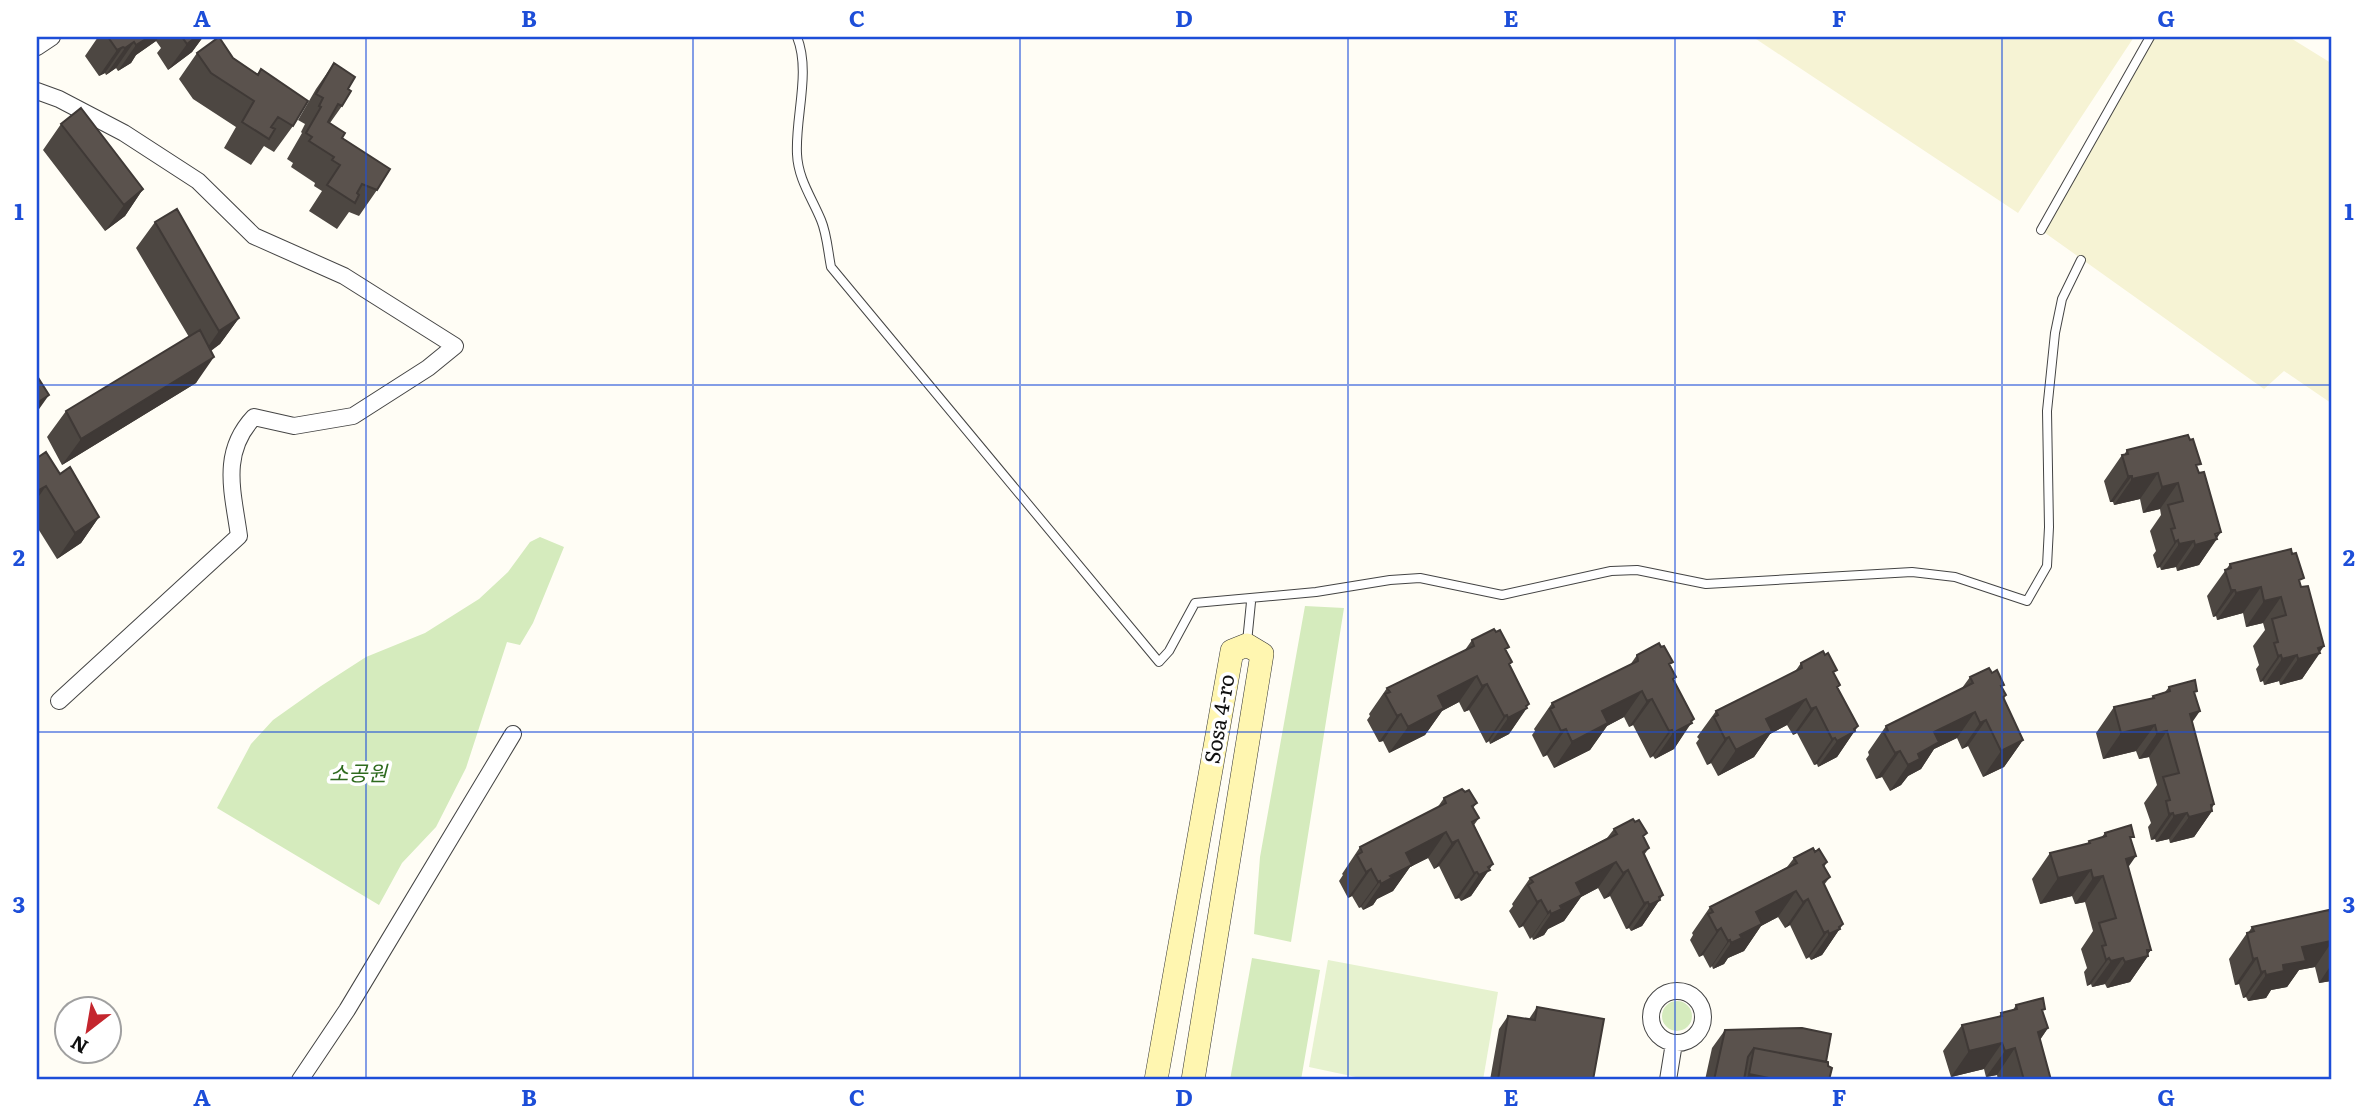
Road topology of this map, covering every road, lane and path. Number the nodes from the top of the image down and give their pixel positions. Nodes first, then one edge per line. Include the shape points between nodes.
1 (52, 37) edge
2 (797, 37) edge
3 (2150, 37) edge
4 (37, 47) edge
5 (37, 91) edge
6 (2041, 230) dead end
7 (2081, 260) dead end
8 (1251, 602) dead end
9 (1247, 645) junction
10 (59, 701) dead end
11 (513, 734) dead end
12 (1674, 1043) dead end
13 (300, 1080) edge
14 (1156, 1080) edge
15 (1193, 1080) edge
16 (1668, 1080) edge

1 - 4 street
2 - 7 lane via 802,78 797,157 802,182 822,222 831,267 1158,662 1195,603 1390,580 1420,578 1502,595 1611,571 1637,570 1706,584 1912,572 1955,578 2027,601 2047,566 2047,411 2054,333 2062,299
3 - 6 lane
5 - 10 street via 124,133 198,181 254,236 344,276 455,346 353,416 294,426 254,417 242,430 229,471 239,536
8 - 9 lane
9 - 14 main road, Sosa 4-ro via 1232,651
9 - 15 main road, Sosa 4-ro via 1262,654
11 - 13 street
12 - 16 street

